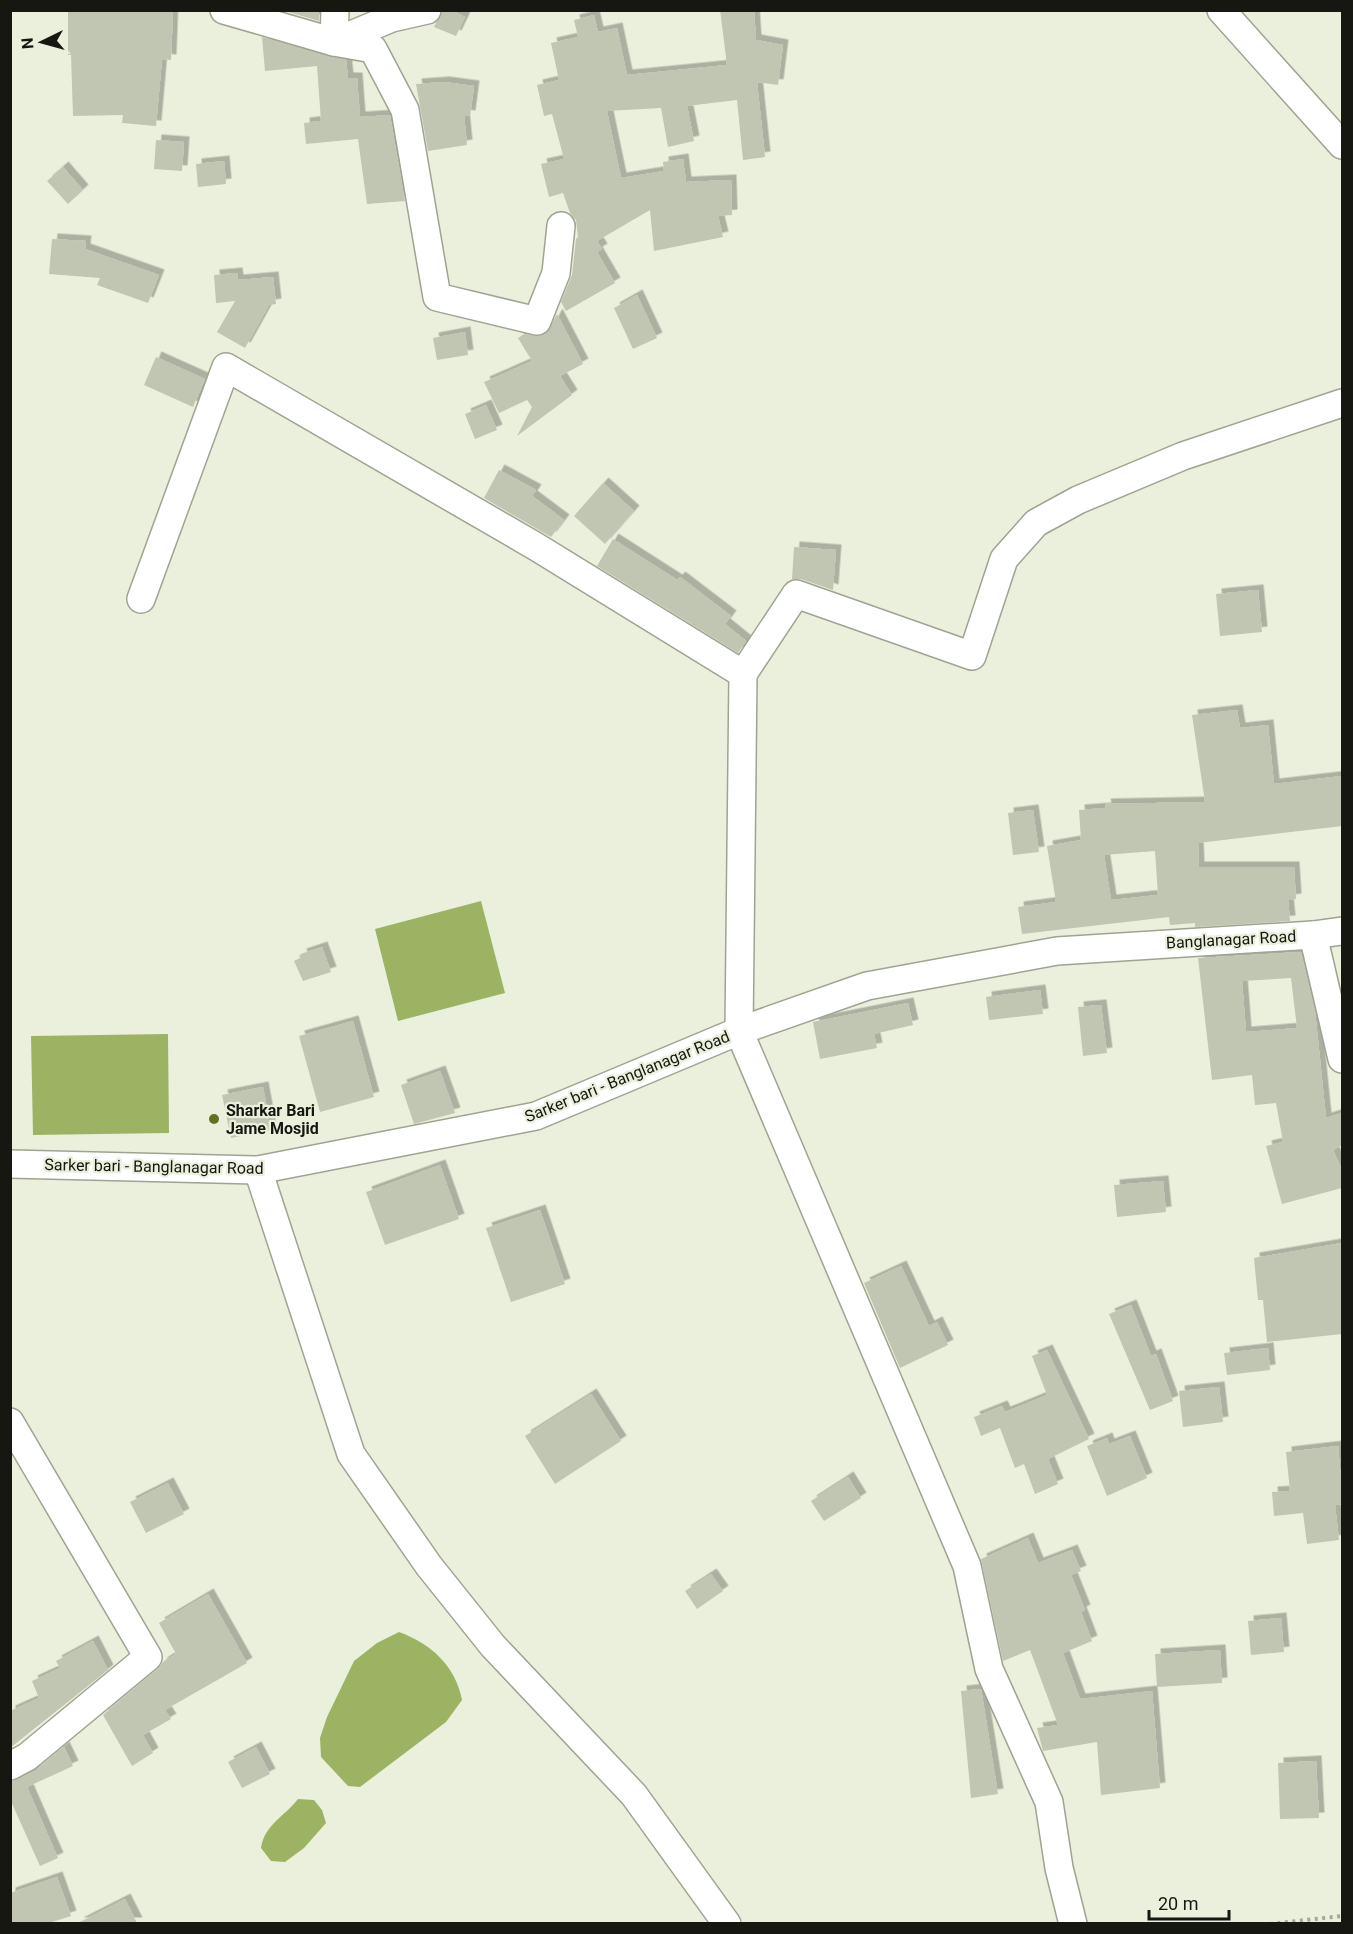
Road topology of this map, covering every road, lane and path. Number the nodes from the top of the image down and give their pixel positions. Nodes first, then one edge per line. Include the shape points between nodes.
1 (224, 10) edge
2 (335, 10) edge
3 (427, 10) edge
4 (1221, 10) edge
5 (334, 42) junction
6 (1342, 145) edge
7 (561, 226) dead end
8 (1342, 403) edge
9 (141, 599) dead end
10 (743, 674) junction
11 (1342, 931) edge
12 (1313, 935) junction
13 (1057, 951) joint
14 (739, 1031) junction
15 (1342, 1059) edge
16 (10, 1164) edge
17 (258, 1170) junction
18 (10, 1422) edge
19 (10, 1766) edge
20 (1342, 1916) edge
21 (727, 1923) edge
22 (1073, 1923) edge
23 (1270, 1923) edge

1 - 5 street
2 - 5 street
3 - 5 street via 392,18
4 - 6 street
5 - 7 street via 373,49 405,110 437,297 537,321 556,273
8 - 10 street via 1183,456 1036,523 1004,559 972,656 796,594
9 - 10 street via 226,367 535,546
10 - 14 street
11 - 12 street
12 - 13 street, Banglanagar Road
12 - 15 street, Banglanagar Road
13 - 14 street, Sarker bari - Banglanagar Road via 867,986
14 - 17 street, Sarker bari - Banglanagar Road via 536,1116
14 - 22 street via 967,1566 989,1669 1049,1802 1059,1868
16 - 17 street, Sarker bari - Banglanagar Road
17 - 21 street via 351,1454 493,1646 634,1795
18 - 19 street via 148,1657 27,1757
20 - 23 path

